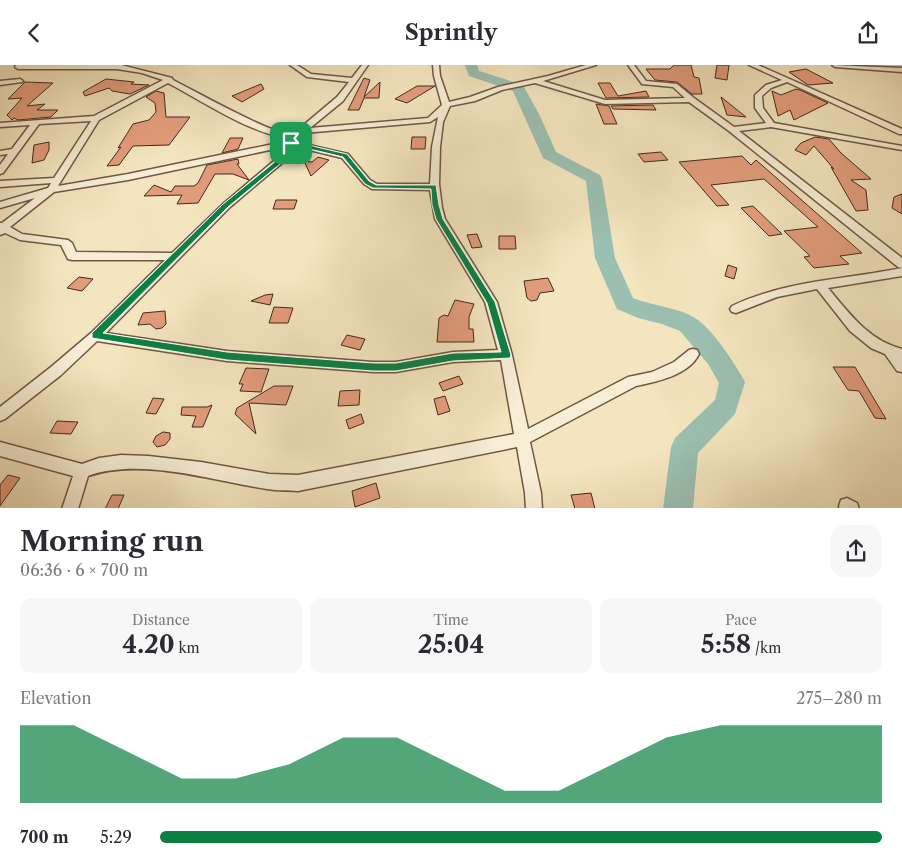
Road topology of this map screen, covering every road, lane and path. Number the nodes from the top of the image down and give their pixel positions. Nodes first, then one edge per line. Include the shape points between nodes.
1 (20, 65) edge
2 (293, 65) edge
3 (365, 65) edge
4 (436, 65) edge
5 (593, 65) edge
6 (631, 65) edge
7 (752, 65) edge
8 (835, 65) edge
9 (63, 66) edge
10 (118, 66) edge
11 (902, 70) edge
12 (170, 79) junction
13 (353, 79) junction
14 (788, 80) junction
15 (20, 81) dead end
16 (536, 81) junction
17 (0, 83) edge
18 (691, 100) junction
19 (446, 105) junction
20 (96, 118) junction
21 (36, 123) junction
22 (0, 125) edge
23 (771, 125) junction
24 (732, 129) junction
25 (902, 131) edge
26 (296, 137) junction
27 (901, 148) edge
28 (15, 151) junction
29 (0, 153) edge
30 (0, 171) edge
31 (57, 180) junction
32 (0, 184) edge
33 (434, 187) junction
34 (51, 190) junction
35 (0, 205) edge
36 (2, 229) edge
37 (176, 257) junction
38 (901, 265) edge
39 (819, 284) junction
40 (736, 309) dead end
41 (96, 336) junction
42 (896, 353) edge
43 (693, 354) dead end
44 (506, 355) junction
45 (902, 367) edge
46 (0, 415) edge
47 (522, 439) junction
48 (0, 449) edge
49 (82, 471) junction
50 (70, 508) edge
51 (534, 508) edge

1 - 9 street via 18,67
2 - 13 street via 308,76
3 - 13 street
4 - 19 street
5 - 16 street
6 - 18 street via 644,83 673,84
7 - 14 street
8 - 11 street
9 - 10 street
10 - 12 street via 141,69
12 - 20 street
12 - 26 street via 214,106 278,135
13 - 26 street via 333,105
14 - 23 street via 774,83 758,95 759,109
14 - 25 street
15 - 17 street
16 - 18 street via 605,102
16 - 19 street via 500,88
18 - 24 street
19 - 26 street via 430,120 322,128
19 - 33 street via 439,122
20 - 21 street
20 - 31 street
21 - 22 street
21 - 28 street
23 - 24 street
23 - 27 street
24 - 38 street
26 - 33 street via 345,155 367,183 375,187
26 - 34 street via 128,177
26 - 37 street via 278,162 226,206
28 - 29 street
28 - 30 street
31 - 32 street
31 - 34 street
33 - 44 street via 440,219 491,302
34 - 35 street
34 - 36 street
36 - 37 street via 20,237 64,242 72,256
37 - 41 street
38 - 39 street
39 - 40 street via 776,292
39 - 42 street via 858,331 874,344
41 - 44 street via 227,356 373,367 396,367 453,357
41 - 46 street
42 - 45 street
43 - 47 street via 679,366 633,381
44 - 47 street
47 - 49 street via 298,483 269,482 148,463 121,462
47 - 51 street
48 - 49 street
49 - 50 street

